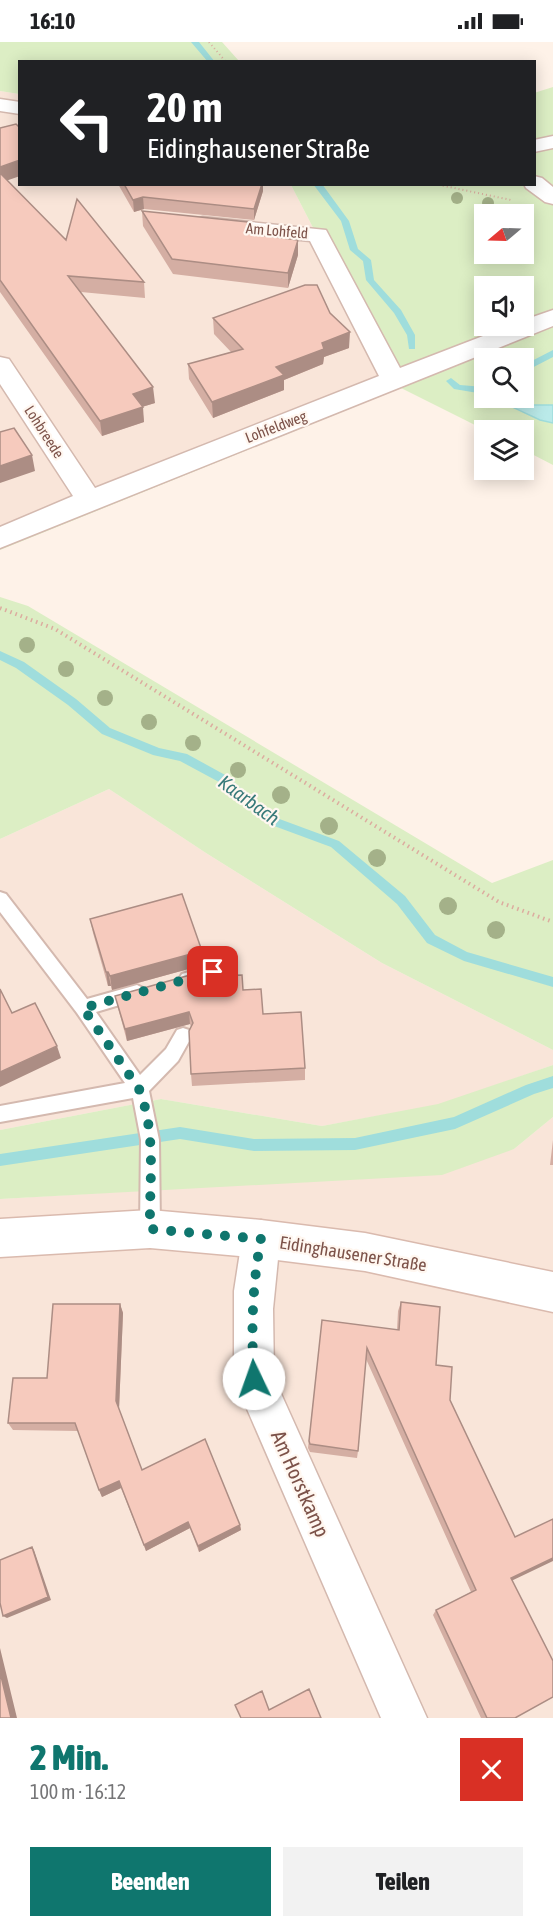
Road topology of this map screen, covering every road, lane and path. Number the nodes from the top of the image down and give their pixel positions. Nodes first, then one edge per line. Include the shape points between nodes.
1 (209, 42) edge
2 (224, 60) edge
3 (0, 105) edge
4 (18, 108) edge
5 (553, 142) edge
6 (536, 146) edge
7 (536, 184) edge
8 (444, 186) edge
9 (553, 196) edge
10 (515, 201) dead end
11 (179, 222) edge
12 (553, 317) edge
13 (0, 364) edge
14 (394, 381) junction
15 (88, 500) junction
16 (0, 538) edge
17 (0, 608) edge
18 (0, 898) edge
19 (553, 922) edge
20 (213, 972) dead end
21 (83, 1008) junction
22 (183, 1036) dead end
23 (142, 1096) junction
24 (0, 1114) edge
25 (150, 1229) junction
26 (0, 1238) edge
27 (261, 1239) junction
28 (553, 1292) edge
29 (404, 1718) edge

1 - 2 path
3 - 4 street
5 - 6 street
7 - 9 street
8 - 10 path
11 - 14 street, Am Lohfeld via 318,235
12 - 14 street, Lohfeldweg
13 - 15 street, Lohbreede
14 - 15 street, Lohfeldweg
15 - 16 street, Lohfeldweg
17 - 19 path via 55,629 499,902
18 - 21 lane
20 - 21 lane
21 - 23 lane
22 - 23 lane
23 - 24 lane
23 - 25 lane via 152,1152
25 - 26 street, Eidinghausener Straße
25 - 27 street, Eidinghausener Straße
27 - 28 street, Eidinghausener Straße via 365,1252
27 - 29 street, Am Horstkamp via 253,1286 254,1379

